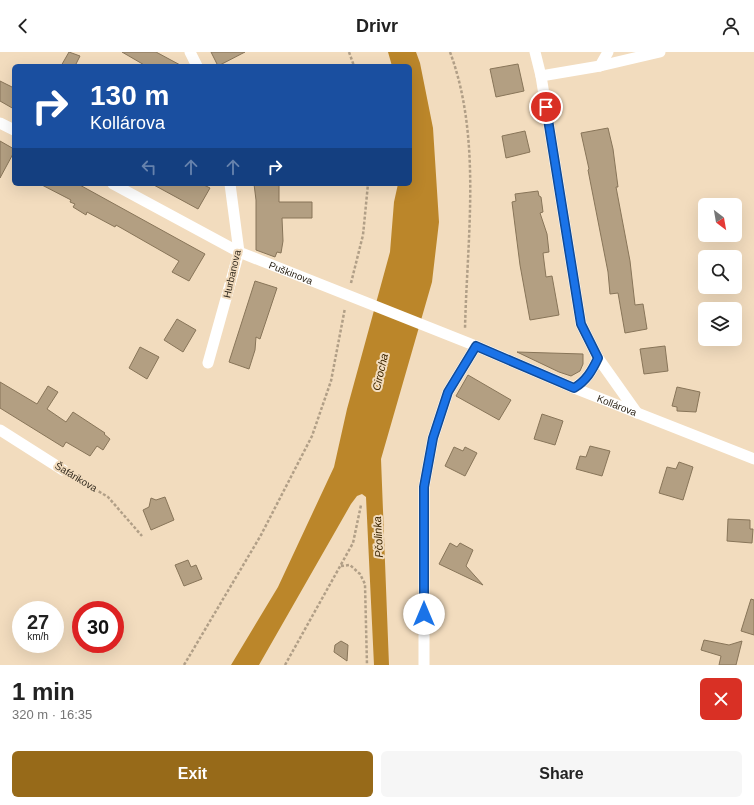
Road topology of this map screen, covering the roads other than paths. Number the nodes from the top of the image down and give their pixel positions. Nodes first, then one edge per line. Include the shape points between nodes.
1 (190, 52) edge
2 (535, 52) edge
3 (608, 52) edge
4 (660, 52) edge
5 (197, 64) edge
6 (600, 66) junction
7 (541, 76) junction
8 (0, 123) edge
9 (12, 129) edge
10 (117, 186) edge
11 (230, 186) edge
12 (239, 252) junction
13 (476, 346) junction
14 (598, 358) junction
15 (208, 363) dead end
16 (574, 388) junction
17 (637, 413) junction
18 (0, 430) edge
19 (754, 459) edge
20 (63, 470) road end
21 (424, 665) edge

1 - 5 street
2 - 7 street
3 - 6 street
4 - 6 street
6 - 7 street
7 - 14 street via 581,324
8 - 9 street
10 - 12 street, Puškinova
11 - 12 street, Hurbanova
12 - 13 street, Puškinova
12 - 15 street, Hurbanova
13 - 16 street, Kollárova
13 - 21 street via 448,392 433,438 424,487
14 - 16 street via 583,383
14 - 17 street
16 - 17 street, Kollárova
17 - 19 street, Kollárova
18 - 20 street, Šafárikova

